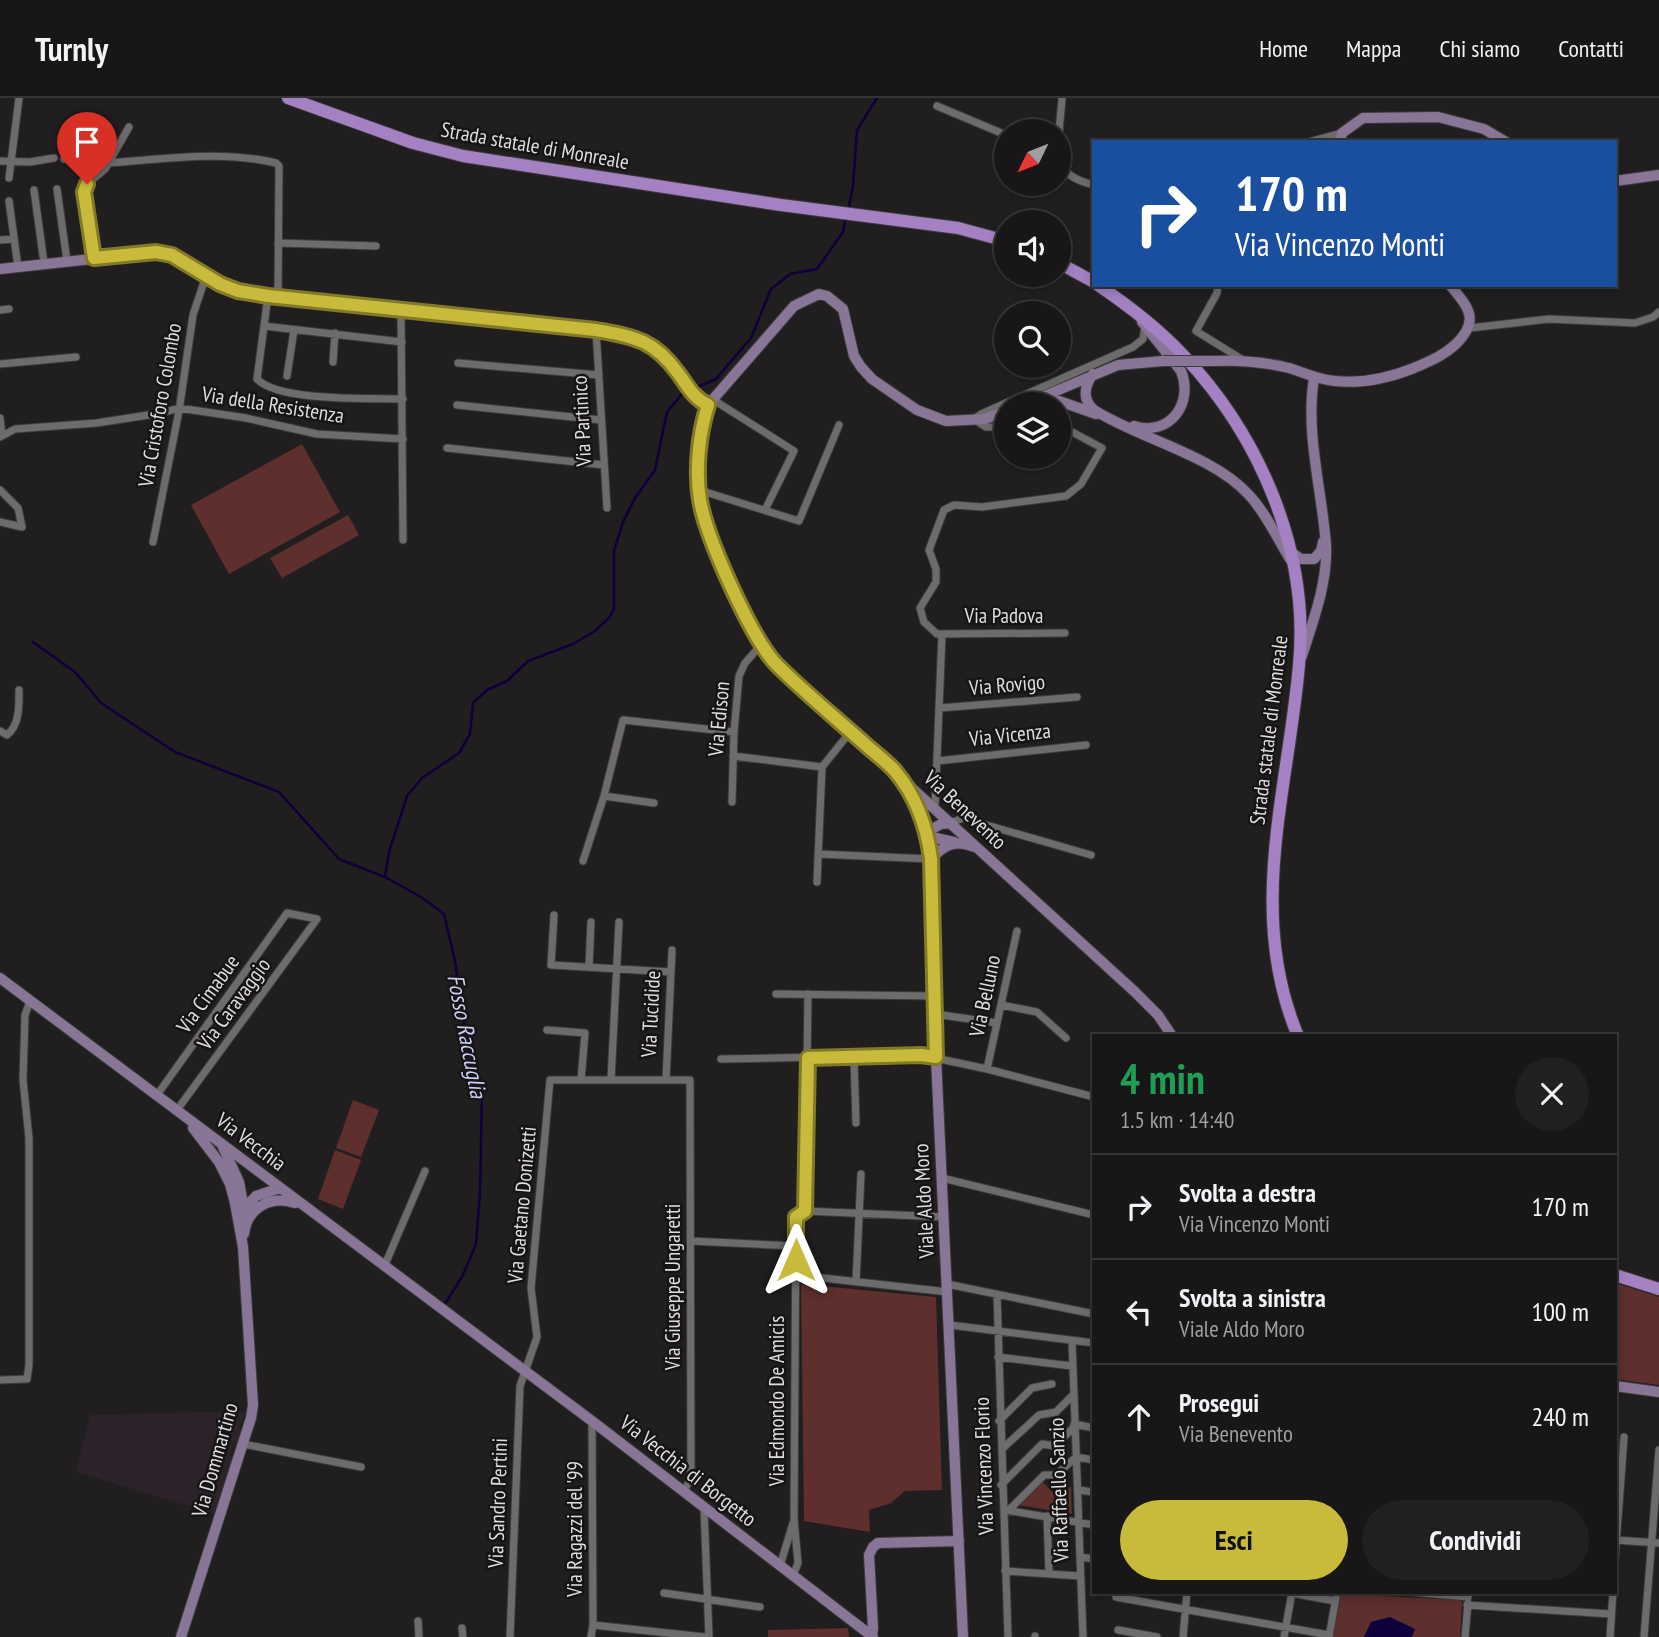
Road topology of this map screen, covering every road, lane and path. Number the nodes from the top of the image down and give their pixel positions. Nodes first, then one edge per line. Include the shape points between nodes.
1 (19, 98) edge
2 (288, 98) edge
3 (1062, 98) edge
4 (937, 106) dead end
5 (1061, 119) edge
6 (129, 127) dead end
7 (994, 130) edge
8 (1341, 137) edge
9 (1322, 140) edge
10 (1503, 140) edge
11 (54, 158) dead end
12 (64, 159) dead end
13 (111, 160) junction
14 (0, 161) edge
15 (11, 162) junction
16 (1659, 175) edge
17 (1071, 176) edge
18 (9, 177) dead end
19 (1617, 181) edge
20 (1092, 184) edge
21 (57, 189) dead end
22 (34, 190) dead end
23 (9, 201) dead end
24 (994, 238) edge
25 (14, 239) junction
26 (0, 240) edge
27 (278, 243) junction
28 (376, 246) dead end
29 (94, 258) junction
30 (66, 261) junction
31 (44, 263) junction
32 (18, 267) junction
33 (0, 269) edge
34 (1071, 270) edge
35 (206, 276) junction
36 (1092, 281) edge
37 (1101, 287) edge
38 (1218, 287) edge
39 (1451, 287) edge
40 (273, 297) junction
41 (1133, 310) junction
42 (401, 311) junction
43 (1659, 312) edge
44 (264, 326) junction
45 (1145, 326) junction
46 (1470, 328) junction
47 (293, 330) junction
48 (596, 330) junction
49 (335, 333) junction
50 (402, 342) junction
51 (76, 357) dead end
52 (1244, 360) junction
53 (333, 362) dead end
54 (458, 363) dead end
55 (0, 364) edge
56 (1093, 374) junction
57 (598, 375) junction
58 (287, 376) dead end
59 (1314, 378) junction
60 (1074, 382) junction
61 (1053, 392) edge
62 (403, 399) junction
63 (710, 402) junction
64 (1071, 404) edge
65 (457, 405) dead end
66 (1075, 405) junction
67 (179, 408) junction
68 (994, 416) edge
69 (0, 418) edge
70 (1107, 418) junction
71 (974, 419) junction
72 (601, 420) junction
73 (839, 425) dead end
74 (994, 427) edge
75 (1071, 431) edge
76 (1, 436) edge
77 (403, 439) junction
78 (447, 448) dead end
79 (604, 465) junction
80 (0, 490) edge
81 (699, 490) junction
82 (607, 508) dead end
83 (765, 510) junction
84 (0, 522) edge
85 (1323, 526) junction
86 (403, 540) dead end
87 (153, 542) dead end
88 (1292, 557) junction
89 (1065, 633) dead end
90 (942, 634) junction
91 (761, 645) junction
92 (1299, 665) junction
93 (19, 690) dead end
94 (1077, 697) dead end
95 (940, 708) junction
96 (0, 731) edge
97 (851, 731) junction
98 (734, 732) junction
99 (1086, 745) dead end
100 (733, 756) junction
101 (937, 761) junction
102 (822, 766) junction
103 (896, 772) junction
104 (604, 796) junction
105 (732, 802) dead end
106 (654, 803) dead end
107 (935, 807) junction
108 (953, 823) junction
109 (927, 832) junction
110 (954, 842) junction
111 (980, 849) junction
112 (818, 854) junction
113 (1091, 855) dead end
114 (931, 859) junction
115 (583, 861) dead end
116 (817, 882) dead end
117 (288, 914) joint
118 (554, 915) dead end
119 (591, 922) dead end
120 (619, 922) dead end
121 (1017, 931) dead end
122 (672, 950) dead end
123 (589, 964) junction
124 (615, 968) junction
125 (671, 972) junction
126 (0, 978) edge
127 (776, 994) dead end
128 (807, 995) junction
129 (934, 996) junction
130 (30, 1001) junction
131 (1001, 1005) junction
132 (935, 1014) junction
133 (997, 1023) junction
134 (547, 1030) dead end
135 (1171, 1034) edge
136 (1297, 1034) edge
137 (1066, 1038) dead end
138 (936, 1057) junction
139 (808, 1058) junction
140 (854, 1058) junction
141 (721, 1059) dead end
142 (987, 1069) junction
143 (581, 1080) junction
144 (611, 1080) junction
145 (666, 1080) junction
146 (157, 1095) junction
147 (1092, 1096) edge
148 (177, 1110) junction
149 (856, 1123) dead end
150 (220, 1143) junction
151 (425, 1171) dead end
152 (861, 1174) dead end
153 (942, 1178) junction
154 (280, 1188) junction
155 (304, 1206) junction
156 (244, 1208) junction
157 (805, 1211) junction
158 (859, 1213) junction
159 (1092, 1215) edge
160 (944, 1217) junction
161 (242, 1220) junction
162 (691, 1241) junction
163 (796, 1246) junction
164 (383, 1267) junction
165 (796, 1275) junction
166 (1617, 1276) edge
167 (856, 1282) junction
168 (948, 1288) junction
169 (1659, 1289) edge
170 (997, 1294) junction
171 (1092, 1314) edge
172 (950, 1325) junction
173 (997, 1332) junction
174 (478, 1337) joint
175 (1072, 1341) junction
176 (1092, 1343) edge
177 (998, 1357) junction
178 (1072, 1366) junction
179 (527, 1373) junction
180 (0, 1380) edge
181 (1052, 1384) dead end
182 (1617, 1386) edge
183 (1659, 1392) edge
184 (1073, 1395) junction
185 (592, 1421) junction
186 (999, 1421) junction
187 (1074, 1426) junction
188 (1092, 1428) edge
189 (1624, 1437) dead end
190 (243, 1444) junction
191 (1002, 1449) junction
192 (1659, 1450) edge
193 (1076, 1457) junction
194 (1092, 1460) edge
195 (1659, 1460) edge
196 (1618, 1464) edge
197 (361, 1467) dead end
198 (1002, 1485) junction
199 (1078, 1490) junction
200 (1092, 1492) edge
201 (684, 1493) junction
202 (1617, 1501) edge
203 (704, 1508) junction
204 (1006, 1510) junction
205 (1047, 1516) junction
206 (794, 1519) junction
207 (1079, 1522) junction
208 (1092, 1525) edge
209 (1617, 1540) edge
210 (959, 1541) junction
211 (1655, 1543) edge
212 (1080, 1557) junction
213 (1092, 1559) edge
214 (780, 1566) junction
215 (1005, 1571) junction
216 (1049, 1573) junction
217 (793, 1576) junction
218 (1080, 1576) junction
219 (664, 1593) dead end
220 (1187, 1594) edge
221 (1290, 1594) edge
222 (1302, 1594) edge
223 (1430, 1594) edge
224 (1613, 1594) edge
225 (1116, 1597) dead end
226 (1336, 1597) edge
227 (708, 1598) junction
228 (1468, 1598) edge
229 (760, 1606) dead end
230 (1186, 1608) junction
231 (1611, 1614) junction
232 (418, 1621) dead end
233 (593, 1625) junction
234 (1285, 1627) junction
235 (1118, 1630) dead end
236 (1329, 1636) edge
237 (181, 1637) edge
238 (418, 1637) edge
239 (510, 1637) edge
240 (591, 1637) edge
241 (707, 1637) edge
242 (872, 1637) edge
243 (963, 1637) edge
244 (1008, 1637) edge
245 (1083, 1637) edge
246 (1157, 1637) edge
247 (1182, 1637) edge
248 (1284, 1637) edge
249 (1465, 1637) edge
250 (1610, 1637) edge
251 (1644, 1637) edge

1 - 15 street
2 - 24 main road, Strada statale di Monreale via 463,156 958,228
3 - 5 street
4 - 7 street
6 - 13 street
8 - 9 street
8 - 10 street via 1363,118 1438,117 1484,129
11 - 15 street
12 - 13 street
13 - 27 street via 249,156 276,163
13 - 29 street via 84,192
14 - 15 street
15 - 18 street
16 - 19 street
17 - 20 street
21 - 30 street
22 - 31 street
23 - 25 street
25 - 26 street
25 - 32 street
27 - 28 street
27 - 40 street
29 - 30 street
29 - 35 street via 156,252 172,255
30 - 31 street
31 - 32 street
32 - 33 street
34 - 36 main road
35 - 40 street via 238,291
35 - 67 street, Via Cristoforo Colombo via 193,315
37 - 41 main road, Strada statale di Monreale
38 - 52 street via 1196,331
39 - 46 street via 1470,314
40 - 42 street
40 - 44 street
41 - 45 street
41 - 88 main road, Strada statale di Monreale via 1182,354 1231,415 1265,478
42 - 48 street
42 - 50 street
43 - 46 street via 1635,323 1549,319
44 - 47 street
44 - 62 street via 257,379 262,385 313,396
45 - 70 street via 1181,371 1184,401 1170,421 1157,428
45 - 71 street via 1143,339 1133,347
46 - 59 street via 1445,354 1377,380
47 - 49 street
47 - 58 street
48 - 57 street, Via Partinico
48 - 63 street via 640,339 661,352 690,390
49 - 50 street
49 - 53 street
50 - 62 street
51 - 55 street
52 - 56 street, bridge via 1163,360 1118,365
52 - 59 street
54 - 57 street
56 - 60 street
56 - 70 street via 1086,401
57 - 72 street, Via Partinico
59 - 85 street via 1310,398
60 - 61 street
60 - 66 street via 1071,398
62 - 77 street
63 - 71 street via 794,306 819,294 843,309 854,356 872,379 932,417
63 - 81 street, Via Benevento
63 - 83 street via 794,451
64 - 66 street
65 - 72 street
66 - 70 street
67 - 76 street via 97,423 16,429
67 - 77 street, Via della Resistenza via 317,434
67 - 87 street, Via Cristoforo Colombo
68 - 71 street
69 - 76 street
70 - 88 street via 1204,463 1237,484
71 - 74 street
72 - 79 street, Via Partinico
73 - 83 street via 799,521
75 - 90 street via 1102,448 1081,484 1066,496 982,507 954,505 943,512 929,550 936,582 920,608 926,626
77 - 86 street
78 - 79 street
79 - 82 street, Via Partinico
80 - 84 street via 18,508 22,527
81 - 83 street
81 - 91 street, Via Benevento via 709,530
85 - 88 street via 1321,551 1314,559
85 - 92 street via 1322,585
88 - 92 main road, Strada statale di Monreale via 1301,634
89 - 90 street, Via Padova
90 - 95 street
91 - 97 street, Via Benevento
91 - 98 street, Via Edison via 739,676
92 - 136 main road, Strada statale di Monreale via 1271,882 1272,932 1280,980
93 - 96 street via 19,712 12,732
94 - 95 street, Via Rovigo
95 - 101 street
97 - 102 street
97 - 103 street, Via Benevento
98 - 100 street, Via Edison
98 - 104 street via 623,720
99 - 101 street, Via Vicenza
100 - 102 street
100 - 105 street, Via Edison
101 - 107 street
102 - 112 street
103 - 107 street, Via Benevento
103 - 109 street, Viale Aldo Moro
104 - 106 street
104 - 115 street
107 - 108 street, Via Benevento
108 - 109 street
108 - 111 street, Via Benevento
108 - 113 street via 962,818
109 - 110 street
109 - 114 street, Viale Aldo Moro
110 - 111 street
110 - 114 street
111 - 135 street, Via Benevento via 1141,998
112 - 114 street
112 - 116 street
114 - 129 street, Viale Aldo Moro
117 - 146 street, Via Cimabue
117 - 148 street, Via Caravaggio via 317,919
118 - 123 street via 551,965
119 - 123 street
120 - 124 street
121 - 131 street, Via Belluno
122 - 125 street, Via Tucidide
123 - 124 street
124 - 125 street
124 - 144 street
125 - 145 street, Via Tucidide
126 - 130 street, Via Vecchia
127 - 128 street
128 - 129 street
128 - 139 street, Via Edmondo De Amicis
129 - 132 street, Viale Aldo Moro
130 - 146 street, Via Vecchia
130 - 180 street via 25,1015 23,1080 29,1138 29,1365 27,1379
131 - 133 street, Via Belluno
131 - 137 street via 1037,1012
132 - 133 street
132 - 138 street, Viale Aldo Moro
133 - 142 street, Via Belluno
134 - 143 street via 585,1033
138 - 140 street
138 - 142 street
138 - 153 street, Viale Aldo Moro
139 - 140 street
139 - 141 street
139 - 157 street, Via Edmondo De Amicis
140 - 149 street
142 - 147 street
143 - 144 street
143 - 179 street, Via Gaetano Donizetti via 550,1080 531,1288 537,1337
144 - 145 street
145 - 162 street, Via Giuseppe Ungaretti via 691,1080
146 - 148 street, Via Vecchia
148 - 150 street, Via Vecchia
148 - 161 street via 219,1163
150 - 154 street, Via Vecchia
150 - 156 street via 239,1182
151 - 164 street
152 - 158 street
153 - 159 street
153 - 160 street, Viale Aldo Moro
154 - 155 street, Via Vecchia
154 - 156 street via 264,1192
155 - 161 street via 274,1199
155 - 164 street, Via Vecchia
156 - 161 street
157 - 158 street
157 - 163 street, Via Edmondo De Amicis via 796,1217
158 - 160 street
158 - 167 street
160 - 168 street, Viale Aldo Moro
161 - 190 street, Via Dommartino via 253,1405
162 - 163 street
162 - 201 street, Via Giuseppe Ungaretti via 691,1479
163 - 165 street, Via Edmondo De Amicis
164 - 174 street, Via Vecchia
165 - 167 street
165 - 206 street, Via Edmondo De Amicis
166 - 169 main road
167 - 168 street
168 - 170 street
168 - 172 street, Viale Aldo Moro
170 - 171 street
170 - 173 street, Via Vincenzo Florio
172 - 173 street
172 - 210 street, Viale Aldo Moro
173 - 175 street
173 - 177 street, Via Vincenzo Florio
174 - 179 street, Via Vecchia di Borgetto
175 - 176 street
175 - 178 street, Via Raffaello Sanzio
177 - 178 street
177 - 186 street, Via Vincenzo Florio
178 - 184 street, Via Raffaello Sanzio
179 - 185 street, Via Vecchia di Borgetto
179 - 239 street, Via Sandro Pertini via 520,1387
181 - 186 street via 1032,1388
182 - 183 street
184 - 187 street, Via Raffaello Sanzio
184 - 191 street via 1056,1412 1039,1415
185 - 201 street, Via Vecchia di Borgetto
185 - 233 street, Via Ragazzi del '99
186 - 191 street, Via Vincenzo Florio
187 - 188 street
187 - 193 street, Via Raffaello Sanzio
187 - 198 street via 1055,1446 1042,1444
189 - 196 street
190 - 197 street
190 - 237 street, Via Dommartino
191 - 198 street, Via Vincenzo Florio
192 - 195 street
193 - 194 street
193 - 199 street, Via Raffaello Sanzio
193 - 204 street via 1056,1475 1044,1475
195 - 211 street
196 - 202 street
198 - 204 street, Via Vincenzo Florio
199 - 200 street
199 - 207 street, Via Raffaello Sanzio
201 - 203 street, Via Vecchia di Borgetto
203 - 214 street, Via Vecchia di Borgetto
203 - 227 street
204 - 205 street
204 - 215 street, Via Vincenzo Florio
205 - 207 street
205 - 216 street
206 - 214 street
206 - 217 street via 798,1563
207 - 208 street
207 - 212 street, Via Raffaello Sanzio
209 - 211 street
210 - 242 street via 878,1543 873,1547 869,1555
210 - 243 street, Viale Aldo Moro
211 - 251 street
212 - 213 street
212 - 218 street, Via Raffaello Sanzio
214 - 217 street, Via Vecchia di Borgetto
215 - 216 street
215 - 244 street, Via Vincenzo Florio
216 - 218 street
217 - 242 street, Via Vecchia di Borgetto
218 - 245 street, Via Raffaello Sanzio
219 - 227 street
220 - 230 street
221 - 234 street
222 - 226 street
223 - 228 street
224 - 231 street
225 - 230 street
226 - 236 street
227 - 229 street
227 - 241 street
228 - 231 street
228 - 249 street
230 - 234 street
230 - 247 street
231 - 250 street
232 - 238 street
233 - 240 street, Via Ragazzi del '99
233 - 241 street
234 - 236 street
234 - 248 street
235 - 246 street

